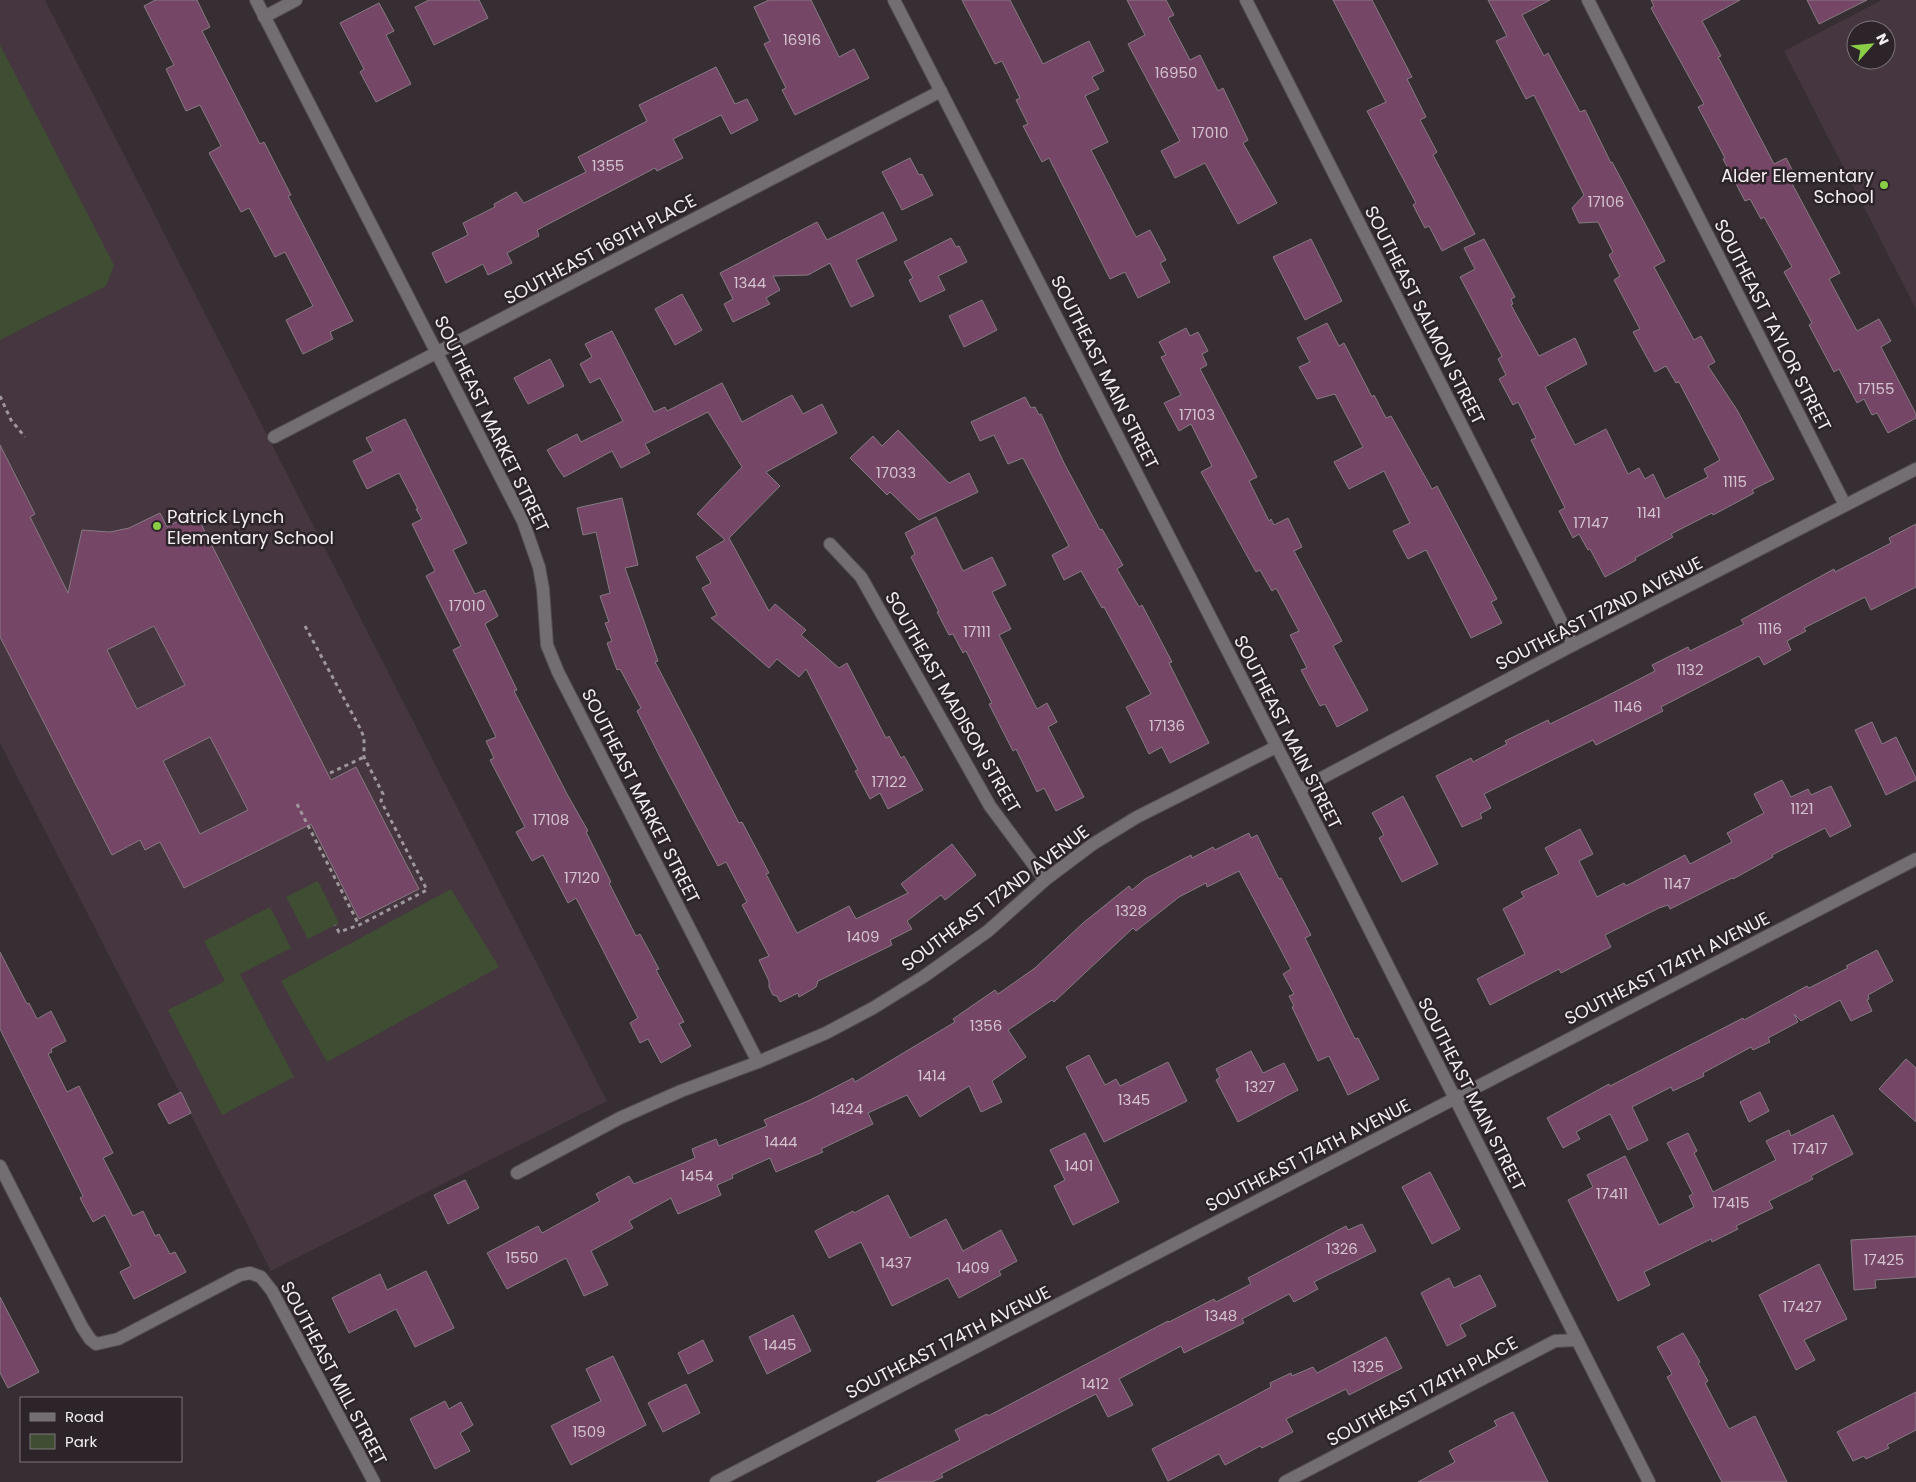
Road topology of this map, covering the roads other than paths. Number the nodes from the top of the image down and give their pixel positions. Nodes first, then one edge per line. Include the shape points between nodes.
1 (256, 0) edge
2 (296, 0) edge
3 (894, 0) edge
4 (1246, 0) edge
5 (1588, 0) edge
6 (264, 17) junction
7 (941, 91) junction
8 (438, 353) junction
9 (274, 437) dead end
10 (1916, 469) edge
11 (1845, 505) junction
12 (830, 544) dead end
13 (1573, 645) junction
14 (1276, 747) junction
15 (1298, 790) junction
16 (1916, 859) edge
17 (1045, 880) junction
18 (758, 1062) junction
19 (1454, 1098) junction
20 (0, 1166) edge
21 (517, 1173) dead end
22 (1577, 1340) junction
23 (374, 1482) edge
24 (716, 1482) edge
25 (1285, 1482) edge
26 (1649, 1482) edge

1 - 6 street, SOUTHEAST MARKET STREET
2 - 6 street
3 - 7 street, SOUTHEAST MAIN STREET
4 - 13 street, SOUTHEAST SALMON STREET
5 - 11 street, SOUTHEAST TAYLOR STREET
6 - 8 street, SOUTHEAST MARKET STREET
7 - 8 street, SOUTHEAST 169TH PLACE
7 - 14 street, SOUTHEAST MAIN STREET
8 - 9 street, SOUTHEAST 169TH PLACE
8 - 18 street, SOUTHEAST MARKET STREET via 533,546 543,589 547,645 558,672
10 - 11 street, SOUTHEAST 172ND AVENUE
11 - 13 street, SOUTHEAST 172ND AVENUE
12 - 17 street, SOUTHEAST MADISON STREET via 860,577 990,806
13 - 15 street, SOUTHEAST 172ND AVENUE
14 - 15 street, SOUTHEAST MAIN STREET
14 - 17 street, SOUTHEAST 172ND AVENUE via 1137,818 1093,844
15 - 19 street, SOUTHEAST MAIN STREET
16 - 19 street, SOUTHEAST 174TH AVENUE
17 - 18 street, SOUTHEAST 172ND AVENUE via 988,931 923,977 826,1033
18 - 21 street, SOUTHEAST 172ND AVENUE via 620,1118
19 - 22 street, SOUTHEAST MAIN STREET
19 - 24 street, SOUTHEAST 174TH AVENUE
20 - 23 street, SOUTHEAST MILL STREET via 82,1327 96,1344 118,1339 240,1275 250,1273 261,1277 272,1291
22 - 25 street, SOUTHEAST 174TH PLACE via 1555,1341
22 - 26 street, SOUTHEAST MAIN STREET

